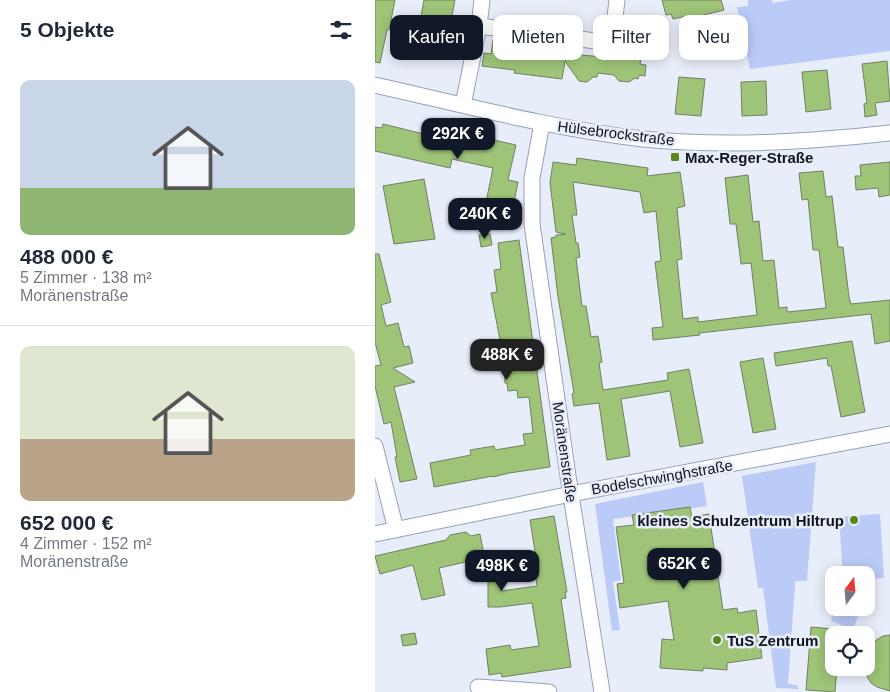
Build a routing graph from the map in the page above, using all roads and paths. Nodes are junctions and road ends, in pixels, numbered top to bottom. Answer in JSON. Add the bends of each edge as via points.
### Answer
{"nodes":[{"id":1,"x":483,"y":0,"type":"edge"},
{"id":2,"x":617,"y":0,"type":"edge"},
{"id":3,"x":481,"y":15,"type":"edge"},
{"id":4,"x":615,"y":15,"type":"edge"},
{"id":5,"x":483,"y":26,"type":"edge"},
{"id":6,"x":593,"y":40,"type":"edge"},
{"id":7,"x":472,"y":60,"type":"edge"},
{"id":8,"x":375,"y":85,"type":"edge"},
{"id":9,"x":463,"y":105,"type":"junction"},
{"id":10,"x":542,"y":123,"type":"junction"},
{"id":11,"x":890,"y":133,"type":"edge"},
{"id":12,"x":890,"y":434,"type":"edge"},
{"id":13,"x":375,"y":446,"type":"edge"},
{"id":14,"x":571,"y":494,"type":"junction"},
{"id":15,"x":396,"y":530,"type":"junction"},
{"id":16,"x":375,"y":534,"type":"edge"},
{"id":17,"x":479,"y":687,"type":"dead end"},
{"id":18,"x":549,"y":692,"type":"edge"},
{"id":19,"x":602,"y":692,"type":"edge"}],
"edges":[{"from":1,"to":3,"type":"street"},
{"from":2,"to":4,"type":"street"},
{"from":5,"to":6,"type":"street"},
{"from":7,"to":9,"type":"street"},
{"from":8,"to":9,"type":"street","name":"Hülsebrockstraße"},
{"from":9,"to":10,"type":"street","name":"Hülsebrockstraße"},
{"from":10,"to":11,"type":"street","name":"Hülsebrockstraße","via":[[643,138],[700,142],[804,141]]},
{"from":10,"to":14,"type":"street","name":"Moränenstraße","via":[[532,178],[532,224]]},
{"from":12,"to":14,"type":"street","name":"Bodelschwinghstraße"},
{"from":13,"to":15,"type":"street"},
{"from":14,"to":15,"type":"street","name":"Bodelschwinghstraße"},
{"from":14,"to":19,"type":"street","name":"Moränenstraße"},
{"from":15,"to":16,"type":"street","name":"Bodelschwinghstraße"},
{"from":17,"to":18,"type":"street"}]}
